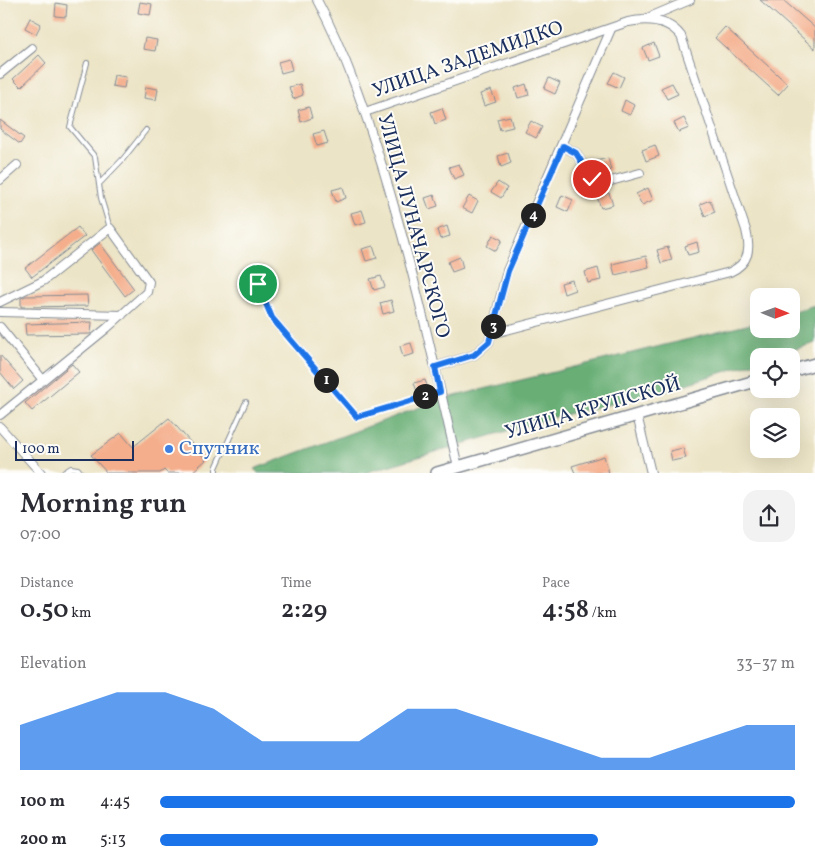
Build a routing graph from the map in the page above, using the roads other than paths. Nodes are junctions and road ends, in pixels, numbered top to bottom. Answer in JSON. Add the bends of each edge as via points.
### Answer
{"nodes":[{"id":1,"x":317,"y":0,"type":"edge"},
{"id":2,"x":690,"y":0,"type":"edge"},
{"id":3,"x":643,"y":19,"type":"junction"},
{"id":4,"x":611,"y":29,"type":"junction"},
{"id":5,"x":32,"y":48,"type":"dead end"},
{"id":6,"x":87,"y":63,"type":"dead end"},
{"id":7,"x":0,"y":74,"type":"edge"},
{"id":8,"x":365,"y":112,"type":"junction"},
{"id":9,"x":146,"y":130,"type":"dead end"},
{"id":10,"x":563,"y":146,"type":"junction"},
{"id":11,"x":17,"y":165,"type":"dead end"},
{"id":12,"x":640,"y":173,"type":"dead end"},
{"id":13,"x":0,"y":180,"type":"edge"},
{"id":14,"x":99,"y":184,"type":"junction"},
{"id":15,"x":110,"y":228,"type":"junction"},
{"id":16,"x":258,"y":284,"type":"dead end"},
{"id":17,"x":0,"y":302,"type":"edge"},
{"id":18,"x":0,"y":312,"type":"edge"},
{"id":19,"x":122,"y":314,"type":"junction"},
{"id":20,"x":0,"y":327,"type":"edge"},
{"id":21,"x":492,"y":334,"type":"junction"},
{"id":22,"x":815,"y":364,"type":"edge"},
{"id":23,"x":435,"y":367,"type":"junction"},
{"id":24,"x":800,"y":368,"type":"edge"},
{"id":25,"x":43,"y":380,"type":"junction"},
{"id":26,"x":750,"y":383,"type":"edge"},
{"id":27,"x":440,"y":392,"type":"junction"},
{"id":28,"x":246,"y":402,"type":"dead end"},
{"id":29,"x":0,"y":415,"type":"edge"},
{"id":30,"x":637,"y":415,"type":"junction"},
{"id":31,"x":0,"y":427,"type":"edge"},
{"id":32,"x":458,"y":467,"type":"junction"},
{"id":33,"x":41,"y":473,"type":"edge"},
{"id":34,"x":63,"y":473,"type":"edge"},
{"id":35,"x":81,"y":473,"type":"edge"},
{"id":36,"x":216,"y":473,"type":"edge"},
{"id":37,"x":437,"y":473,"type":"edge"},
{"id":38,"x":651,"y":473,"type":"edge"}],
"edges":[{"from":1,"to":8,"type":"street","name":"УЛИЦА ЛУНАЧАРСКОГО","via":[[337,38]]},
{"from":2,"to":3,"type":"street"},
{"from":3,"to":4,"type":"street","name":"УЛИЦА ЗАДЕМИДКО"},
{"from":3,"to":21,"type":"street","name":"УЛИЦА ЗАДЕМИДКО","via":[[667,24],[681,36],[743,221],[749,244],[746,261],[730,272]]},
{"from":4,"to":8,"type":"street","name":"УЛИЦА ЗАДЕМИДКО"},
{"from":4,"to":10,"type":"street"},
{"from":5,"to":7,"type":"street"},
{"from":6,"to":14,"type":"lane","via":[[70,127],[95,157]]},
{"from":8,"to":23,"type":"street","name":"УЛИЦА ЛУНАЧАРСКОГО","via":[[398,220]]},
{"from":9,"to":14,"type":"lane"},
{"from":10,"to":12,"type":"street","via":[[576,153],[592,179],[600,184]]},
{"from":10,"to":21,"type":"street","via":[[508,271]]},
{"from":11,"to":13,"type":"street"},
{"from":14,"to":15,"type":"lane"},
{"from":15,"to":17,"type":"street","via":[[43,281]]},
{"from":15,"to":19,"type":"street","via":[[149,282],[147,292]]},
{"from":16,"to":27,"type":"lane","via":[[272,318],[357,417]]},
{"from":18,"to":19,"type":"street"},
{"from":19,"to":25,"type":"street"},
{"from":20,"to":25,"type":"street"},
{"from":21,"to":23,"type":"street","via":[[489,342],[474,355]]},
{"from":22,"to":24,"type":"street"},
{"from":23,"to":27,"type":"street","name":"УЛИЦА ЛУНАЧАРСКОГО"},
{"from":25,"to":29,"type":"street"},
{"from":26,"to":30,"type":"street","name":"УЛИЦА КРУПСКОЙ"},
{"from":27,"to":32,"type":"street","name":"УЛИЦА ЛУНАЧАРСКОГО"},
{"from":28,"to":36,"type":"lane"},
{"from":30,"to":32,"type":"street","name":"УЛИЦА КРУПСКОЙ"},
{"from":30,"to":38,"type":"street"},
{"from":31,"to":33,"type":"street"},
{"from":32,"to":37,"type":"street","name":"УЛИЦА КРУПСКОЙ"},
{"from":34,"to":35,"type":"lane","via":[[71,468]]}]}
